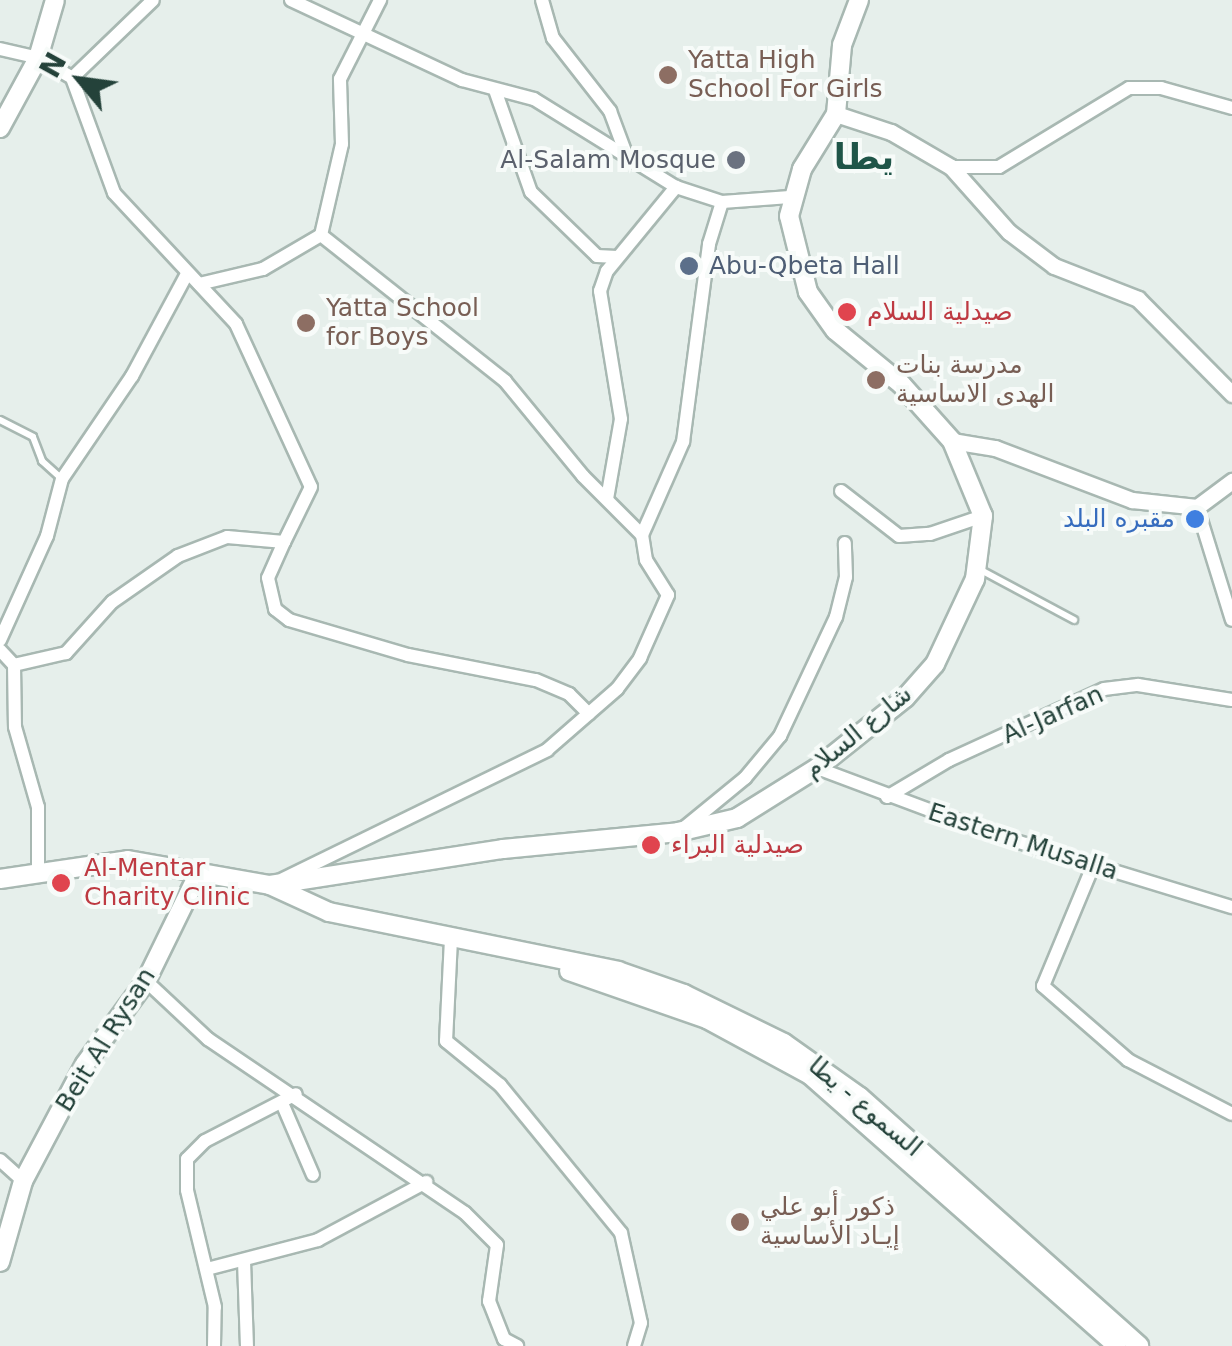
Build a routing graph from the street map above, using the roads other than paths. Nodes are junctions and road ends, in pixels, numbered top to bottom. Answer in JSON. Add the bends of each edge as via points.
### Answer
{"nodes":[{"id":1,"x":54,"y":0,"type":"edge"},
{"id":2,"x":153,"y":0,"type":"edge"},
{"id":3,"x":291,"y":0,"type":"edge"},
{"id":4,"x":380,"y":0,"type":"edge"},
{"id":5,"x":542,"y":0,"type":"edge"},
{"id":6,"x":859,"y":0,"type":"edge"},
{"id":7,"x":366,"y":33,"type":"junction"},
{"id":8,"x":0,"y":49,"type":"edge"},
{"id":9,"x":38,"y":58,"type":"junction"},
{"id":10,"x":72,"y":78,"type":"junction"},
{"id":11,"x":495,"y":90,"type":"junction"},
{"id":12,"x":1232,"y":108,"type":"edge"},
{"id":13,"x":836,"y":114,"type":"junction"},
{"id":14,"x":1,"y":124,"type":"edge"},
{"id":15,"x":626,"y":155,"type":"junction"},
{"id":16,"x":951,"y":168,"type":"junction"},
{"id":17,"x":676,"y":188,"type":"junction"},
{"id":18,"x":790,"y":197,"type":"junction"},
{"id":19,"x":722,"y":202,"type":"junction"},
{"id":20,"x":321,"y":235,"type":"junction"},
{"id":21,"x":618,"y":257,"type":"junction"},
{"id":22,"x":193,"y":279,"type":"junction"},
{"id":23,"x":1232,"y":394,"type":"edge"},
{"id":24,"x":0,"y":420,"type":"edge"},
{"id":25,"x":952,"y":441,"type":"junction"},
{"id":26,"x":62,"y":479,"type":"junction"},
{"id":27,"x":1232,"y":481,"type":"edge"},
{"id":28,"x":841,"y":491,"type":"dead end"},
{"id":29,"x":608,"y":499,"type":"junction"},
{"id":30,"x":1197,"y":506,"type":"junction"},
{"id":31,"x":983,"y":516,"type":"junction"},
{"id":32,"x":642,"y":535,"type":"junction"},
{"id":33,"x":284,"y":542,"type":"junction"},
{"id":34,"x":845,"y":543,"type":"dead end"},
{"id":35,"x":978,"y":568,"type":"junction"},
{"id":36,"x":1074,"y":620,"type":"dead end"},
{"id":37,"x":1232,"y":620,"type":"edge"},
{"id":38,"x":0,"y":640,"type":"edge"},
{"id":39,"x":0,"y":650,"type":"edge"},
{"id":40,"x":14,"y":665,"type":"junction"},
{"id":41,"x":1232,"y":700,"type":"edge"},
{"id":42,"x":588,"y":714,"type":"junction"},
{"id":43,"x":816,"y":768,"type":"junction"},
{"id":44,"x":887,"y":797,"type":"junction"},
{"id":45,"x":678,"y":832,"type":"junction"},
{"id":46,"x":1093,"y":866,"type":"junction"},
{"id":47,"x":38,"y":870,"type":"junction"},
{"id":48,"x":197,"y":877,"type":"junction"},
{"id":49,"x":0,"y":879,"type":"edge"},
{"id":50,"x":270,"y":885,"type":"junction"},
{"id":51,"x":1232,"y":907,"type":"edge"},
{"id":52,"x":452,"y":939,"type":"junction"},
{"id":53,"x":541,"y":959,"type":"junction"},
{"id":54,"x":146,"y":981,"type":"junction"},
{"id":55,"x":296,"y":1094,"type":"junction"},
{"id":56,"x":282,"y":1103,"type":"junction"},
{"id":57,"x":1232,"y":1114,"type":"edge"},
{"id":58,"x":0,"y":1160,"type":"edge"},
{"id":59,"x":312,"y":1175,"type":"dead end"},
{"id":60,"x":23,"y":1182,"type":"junction"},
{"id":61,"x":426,"y":1182,"type":"junction"},
{"id":62,"x":244,"y":1261,"type":"junction"},
{"id":63,"x":0,"y":1262,"type":"edge"},
{"id":64,"x":207,"y":1269,"type":"junction"},
{"id":65,"x":214,"y":1346,"type":"edge"},
{"id":66,"x":247,"y":1346,"type":"edge"},
{"id":67,"x":518,"y":1346,"type":"edge"},
{"id":68,"x":634,"y":1346,"type":"edge"},
{"id":69,"x":1117,"y":1346,"type":"edge"},
{"id":70,"x":1139,"y":1346,"type":"edge"}],
"edges":[{"from":1,"to":9,"type":"main road"},
{"from":2,"to":10,"type":"street"},
{"from":3,"to":7,"type":"street"},
{"from":4,"to":7,"type":"street"},
{"from":5,"to":15,"type":"street","via":[[553,38],[610,112]]},
{"from":6,"to":13,"type":"main road","via":[[842,45]]},
{"from":7,"to":11,"type":"street"},
{"from":7,"to":20,"type":"street","via":[[340,79],[342,144]]},
{"from":8,"to":9,"type":"street"},
{"from":9,"to":10,"type":"street"},
{"from":9,"to":14,"type":"main road"},
{"from":10,"to":22,"type":"street","via":[[114,193]]},
{"from":11,"to":15,"type":"street","via":[[534,99]]},
{"from":11,"to":21,"type":"street","via":[[532,192],[597,256]]},
{"from":12,"to":16,"type":"street","via":[[1161,88],[1129,88],[999,167]]},
{"from":13,"to":16,"type":"street","via":[[891,132]]},
{"from":13,"to":18,"type":"main road"},
{"from":15,"to":17,"type":"street"},
{"from":16,"to":23,"type":"street","via":[[1009,232],[1054,266],[1151,308]]},
{"from":17,"to":19,"type":"street"},
{"from":17,"to":21,"type":"street"},
{"from":18,"to":19,"type":"street"},
{"from":18,"to":25,"type":"main road","name":"شارع السلام","via":[[793,250],[808,292],[835,330],[901,384]]},
{"from":19,"to":32,"type":"street","via":[[709,244],[683,442]]},
{"from":20,"to":22,"type":"street","via":[[263,269]]},
{"from":20,"to":29,"type":"street","via":[[505,381]]},
{"from":21,"to":29,"type":"street","via":[[599,302],[621,419]]},
{"from":22,"to":26,"type":"street"},
{"from":22,"to":33,"type":"street","via":[[236,324],[310,487]]},
{"from":24,"to":26,"type":"lane","via":[[34,437],[42,460]]},
{"from":25,"to":30,"type":"street","via":[[995,448],[1132,500]]},
{"from":25,"to":31,"type":"main road","name":"شارع السلام"},
{"from":26,"to":38,"type":"street","via":[[47,536]]},
{"from":27,"to":30,"type":"street"},
{"from":28,"to":31,"type":"street","via":[[899,536],[930,534]]},
{"from":29,"to":32,"type":"street"},
{"from":30,"to":37,"type":"street"},
{"from":31,"to":35,"type":"main road","name":"شارع السلام"},
{"from":32,"to":42,"type":"street","via":[[666,605],[624,680]]},
{"from":33,"to":40,"type":"street","via":[[226,537],[178,556],[112,602],[66,653]]},
{"from":33,"to":42,"type":"street","via":[[270,563],[269,596],[289,620],[408,655],[536,680],[569,694]]},
{"from":34,"to":45,"type":"street","via":[[846,577],[836,617],[780,736],[746,778]]},
{"from":35,"to":36,"type":"lane"},
{"from":35,"to":43,"type":"main road","name":"شارع السلام","via":[[934,664],[906,698]]},
{"from":39,"to":40,"type":"street"},
{"from":40,"to":47,"type":"street","via":[[15,727],[38,807]]},
{"from":41,"to":44,"type":"street","name":"Al-Jarfan","via":[[1138,685],[1104,690],[949,760]]},
{"from":42,"to":50,"type":"street","via":[[547,750]]},
{"from":43,"to":44,"type":"street","name":"Eastern Musalla"},
{"from":43,"to":45,"type":"main road","name":"شارع السلام","via":[[737,818]]},
{"from":44,"to":46,"type":"street","name":"Eastern Musalla"},
{"from":45,"to":50,"type":"main road","name":"شارع السلام","via":[[504,849]]},
{"from":46,"to":51,"type":"street","name":"Eastern Musalla"},
{"from":46,"to":57,"type":"street","via":[[1043,986],[1128,1060]]},
{"from":47,"to":48,"type":"main road","name":"السموع - يطا","via":[[128,860]]},
{"from":47,"to":49,"type":"main road","name":"السموع - يطا"},
{"from":48,"to":50,"type":"main road","name":"السموع - يطا"},
{"from":48,"to":54,"type":"main road","name":"Beit Al Rysan"},
{"from":50,"to":52,"type":"main road","name":"السموع - يطا","via":[[329,912]]},
{"from":52,"to":53,"type":"main road","name":"السموع - يطا"},
{"from":52,"to":68,"type":"street","via":[[446,1040],[500,1085],[622,1233],[641,1323]]},
{"from":53,"to":69,"type":"main road","name":"السموع - يطا","via":[[707,1019],[810,1075]]},
{"from":53,"to":70,"type":"main road","name":"السموع - يطا","via":[[618,971],[684,994],[784,1043],[860,1096]]},
{"from":54,"to":55,"type":"street","via":[[208,1038]]},
{"from":54,"to":60,"type":"main road","name":"Beit Al Rysan","via":[[85,1064]]},
{"from":55,"to":56,"type":"street"},
{"from":55,"to":61,"type":"street"},
{"from":56,"to":59,"type":"street"},
{"from":56,"to":64,"type":"street","via":[[204,1142],[188,1159],[187,1190]]},
{"from":58,"to":60,"type":"street"},
{"from":60,"to":63,"type":"main road","name":"Beit Al Rysan"},
{"from":61,"to":62,"type":"street","via":[[318,1240]]},
{"from":61,"to":67,"type":"street","via":[[496,1244],[489,1301],[504,1339]]},
{"from":62,"to":64,"type":"street"},
{"from":62,"to":66,"type":"street"},
{"from":64,"to":65,"type":"street"}]}
